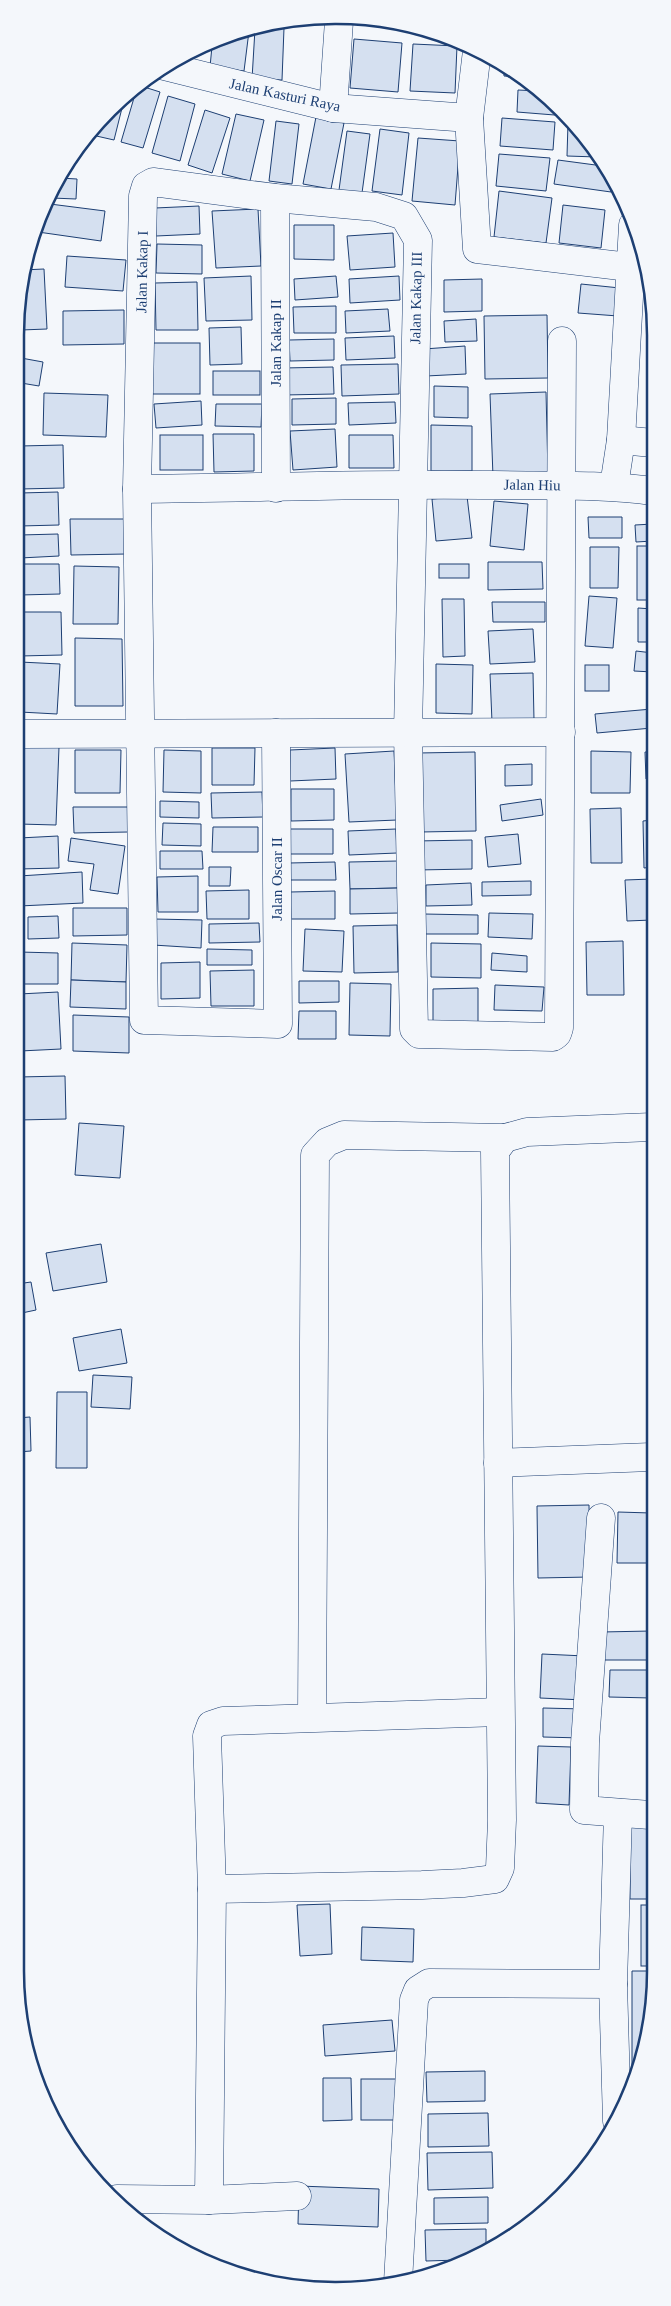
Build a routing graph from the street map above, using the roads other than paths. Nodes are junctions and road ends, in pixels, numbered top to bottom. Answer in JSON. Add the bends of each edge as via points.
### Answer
{"nodes":[{"id":1,"x":339,"y":24,"type":"edge"},
{"id":2,"x":476,"y":58,"type":"edge"},
{"id":3,"x":177,"y":67,"type":"edge"},
{"id":4,"x":333,"y":108,"type":"junction"},
{"id":5,"x":469,"y":118,"type":"junction"},
{"id":6,"x":275,"y":198,"type":"junction"},
{"id":7,"x":635,"y":250,"type":"edge"},
{"id":8,"x":638,"y":268,"type":"edge"},
{"id":9,"x":562,"y":340,"type":"dead end"},
{"id":10,"x":621,"y":440,"type":"junction"},
{"id":11,"x":647,"y":442,"type":"edge"},
{"id":12,"x":411,"y":484,"type":"junction"},
{"id":13,"x":561,"y":486,"type":"junction"},
{"id":14,"x":614,"y":486,"type":"junction"},
{"id":15,"x":276,"y":488,"type":"junction"},
{"id":16,"x":137,"y":489,"type":"junction"},
{"id":17,"x":647,"y":490,"type":"edge"},
{"id":18,"x":562,"y":732,"type":"junction"},
{"id":19,"x":142,"y":733,"type":"junction"},
{"id":20,"x":276,"y":733,"type":"junction"},
{"id":21,"x":408,"y":733,"type":"junction"},
{"id":22,"x":24,"y":734,"type":"edge"},
{"id":23,"x":647,"y":1127,"type":"edge"},
{"id":24,"x":506,"y":1138,"type":"junction"},
{"id":25,"x":647,"y":1457,"type":"edge"},
{"id":26,"x":498,"y":1463,"type":"junction"},
{"id":27,"x":602,"y":1518,"type":"dead end"},
{"id":28,"x":500,"y":1712,"type":"junction"},
{"id":29,"x":312,"y":1717,"type":"junction"},
{"id":30,"x":618,"y":1812,"type":"junction"},
{"id":31,"x":647,"y":1814,"type":"edge"},
{"id":32,"x":212,"y":1890,"type":"junction"},
{"id":33,"x":614,"y":1984,"type":"junction"},
{"id":34,"x":616,"y":2106,"type":"edge"},
{"id":35,"x":297,"y":2196,"type":"dead end"},
{"id":36,"x":124,"y":2199,"type":"edge"},
{"id":37,"x":208,"y":2200,"type":"junction"},
{"id":38,"x":398,"y":2276,"type":"edge"}],
"edges":[{"from":1,"to":4,"type":"street"},
{"from":2,"to":5,"type":"street"},
{"from":3,"to":4,"type":"street","name":"Jalan Kasturi Raya"},
{"from":4,"to":5,"type":"street","name":"Jalan Kasturi Raya"},
{"from":5,"to":8,"type":"street","via":[[477,249]]},
{"from":6,"to":12,"type":"street","name":"Jalan Kakap III","via":[[376,207],[404,216],[418,240]]},
{"from":6,"to":15,"type":"street","name":"Jalan Kakap II"},
{"from":6,"to":16,"type":"street","name":"Jalan Kakap I","via":[[153,182],[146,186],[143,196]]},
{"from":7,"to":8,"type":"street"},
{"from":8,"to":10,"type":"street"},
{"from":9,"to":13,"type":"street"},
{"from":10,"to":11,"type":"street"},
{"from":10,"to":14,"type":"street"},
{"from":12,"to":13,"type":"street","name":"Jalan Hiu"},
{"from":12,"to":15,"type":"street","name":"Jalan Hiu"},
{"from":12,"to":21,"type":"street","name":"Jalan Kakap III"},
{"from":13,"to":14,"type":"street","name":"Jalan Hiu"},
{"from":13,"to":18,"type":"street"},
{"from":14,"to":17,"type":"street","name":"Jalan Hiu"},
{"from":15,"to":16,"type":"street","name":"Jalan Hiu"},
{"from":16,"to":19,"type":"street"},
{"from":18,"to":21,"type":"street"},
{"from":18,"to":21,"type":"street","name":"Jalan Kakap III","via":[[559,1028],[553,1037],[419,1034],[414,1029]]},
{"from":19,"to":20,"type":"street"},
{"from":19,"to":20,"type":"street","name":"Jalan Oscar II","via":[[144,1020],[278,1024]]},
{"from":19,"to":22,"type":"street"},
{"from":20,"to":21,"type":"street"},
{"from":23,"to":24,"type":"street","via":[[527,1132]]},
{"from":24,"to":26,"type":"street","via":[[495,1151]]},
{"from":24,"to":29,"type":"street","via":[[344,1135],[327,1142],[315,1155]]},
{"from":25,"to":26,"type":"street"},
{"from":26,"to":28,"type":"street"},
{"from":27,"to":30,"type":"street","via":[[585,1743],[584,1810]]},
{"from":28,"to":29,"type":"street"},
{"from":28,"to":32,"type":"street","via":[[502,1820],[500,1868],[495,1879],[422,1885]]},
{"from":29,"to":32,"type":"street","via":[[222,1721],[211,1725],[207,1736]]},
{"from":30,"to":31,"type":"street"},
{"from":30,"to":33,"type":"street"},
{"from":32,"to":37,"type":"street"},
{"from":33,"to":34,"type":"street"},
{"from":33,"to":38,"type":"street","via":[[429,1983],[418,1990],[414,2000]]},
{"from":35,"to":37,"type":"street"},
{"from":36,"to":37,"type":"street"}]}
